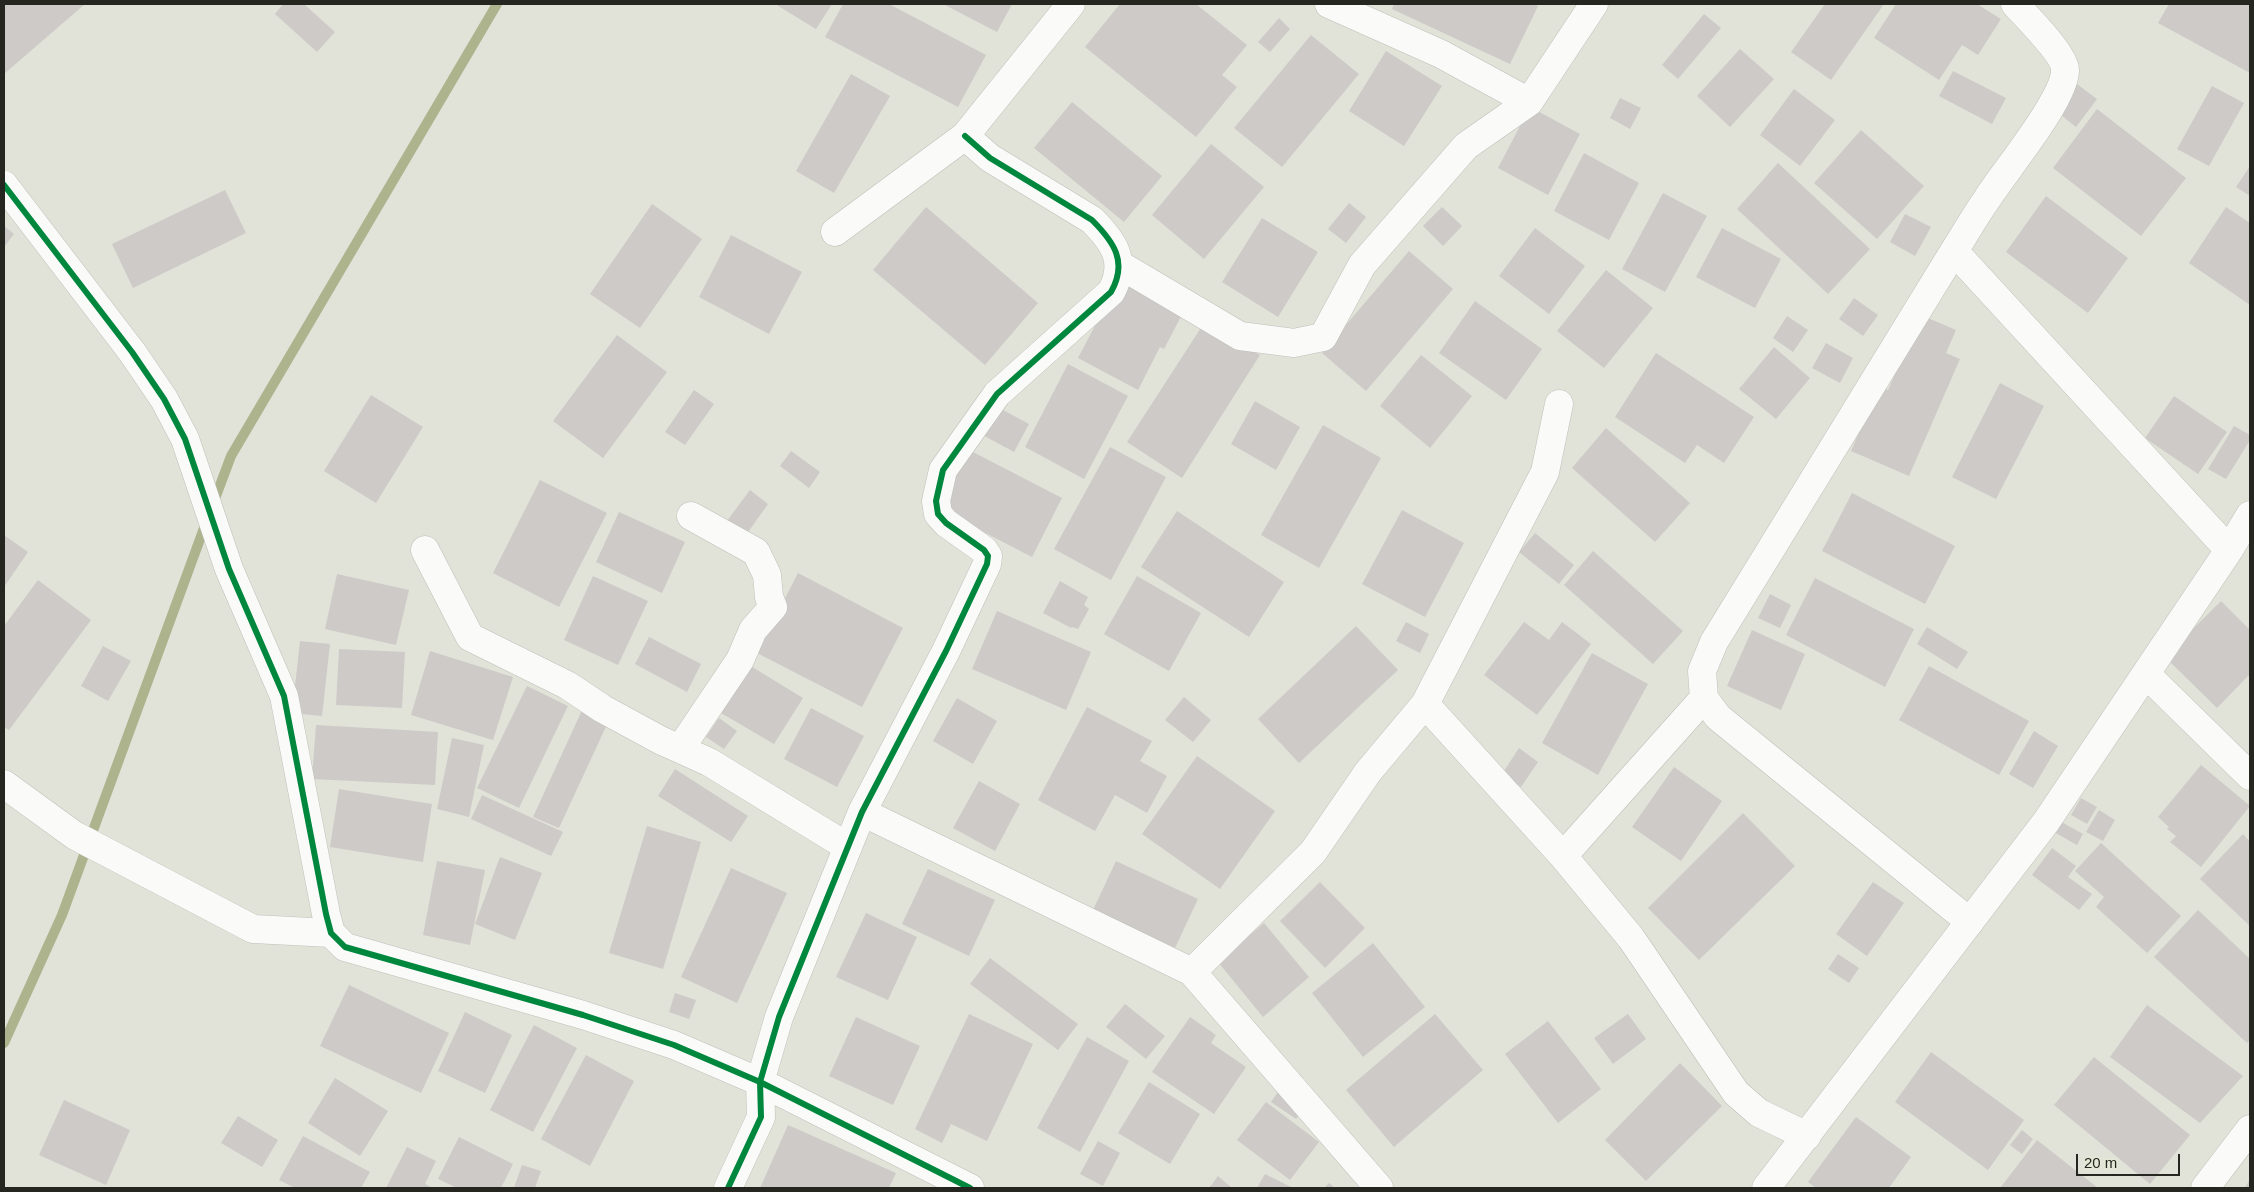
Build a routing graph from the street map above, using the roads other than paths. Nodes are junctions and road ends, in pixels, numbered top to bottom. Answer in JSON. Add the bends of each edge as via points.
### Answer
{"nodes":[{"id":1,"x":1071,"y":4,"type":"edge"},
{"id":2,"x":1329,"y":4,"type":"edge"},
{"id":3,"x":1594,"y":4,"type":"edge"},
{"id":4,"x":2015,"y":4,"type":"edge"},
{"id":5,"x":1529,"y":102,"type":"junction"},
{"id":6,"x":965,"y":136,"type":"junction"},
{"id":7,"x":4,"y":185,"type":"edge"},
{"id":8,"x":835,"y":232,"type":"dead end"},
{"id":9,"x":1954,"y":251,"type":"junction"},
{"id":10,"x":1120,"y":265,"type":"junction"},
{"id":11,"x":1559,"y":404,"type":"dead end"},
{"id":12,"x":2250,"y":515,"type":"edge"},
{"id":13,"x":691,"y":516,"type":"dead end"},
{"id":14,"x":424,"y":550,"type":"dead end"},
{"id":15,"x":2229,"y":550,"type":"junction"},
{"id":16,"x":2146,"y":674,"type":"junction"},
{"id":17,"x":1704,"y":698,"type":"junction"},
{"id":18,"x":1425,"y":704,"type":"junction"},
{"id":19,"x":680,"y":749,"type":"junction"},
{"id":20,"x":2250,"y":776,"type":"edge"},
{"id":21,"x":4,"y":784,"type":"edge"},
{"id":22,"x":862,"y":812,"type":"junction"},
{"id":23,"x":848,"y":847,"type":"junction"},
{"id":24,"x":1563,"y":856,"type":"junction"},
{"id":25,"x":1970,"y":922,"type":"junction"},
{"id":26,"x":331,"y":933,"type":"junction"},
{"id":27,"x":1192,"y":972,"type":"junction"},
{"id":28,"x":760,"y":1082,"type":"junction"},
{"id":29,"x":2250,"y":1129,"type":"edge"},
{"id":30,"x":1807,"y":1136,"type":"junction"},
{"id":31,"x":728,"y":1188,"type":"edge"},
{"id":32,"x":970,"y":1188,"type":"edge"},
{"id":33,"x":1379,"y":1188,"type":"edge"},
{"id":34,"x":1766,"y":1188,"type":"edge"},
{"id":35,"x":2205,"y":1188,"type":"edge"}],
"edges":[{"from":1,"to":6,"type":"street"},
{"from":2,"to":5,"type":"street","via":[[1441,54]]},
{"from":3,"to":5,"type":"street"},
{"from":4,"to":9,"type":"street","via":[[2057,51],[2066,68],[2063,84]]},
{"from":5,"to":10,"type":"street","via":[[1466,146],[1401,220],[1362,265],[1323,337],[1288,343],[1240,336]]},
{"from":6,"to":8,"type":"street"},
{"from":6,"to":10,"type":"street","via":[[990,158],[1092,220],[1106,234]]},
{"from":7,"to":26,"type":"street","via":[[132,352],[164,399],[185,439],[229,569],[284,696]]},
{"from":9,"to":15,"type":"street"},
{"from":9,"to":17,"type":"street","via":[[1714,642],[1702,671]]},
{"from":10,"to":22,"type":"street","via":[[1118,279],[1111,292],[997,394],[943,470],[936,501],[938,514],[984,550],[988,556],[987,564],[946,651]]},
{"from":11,"to":18,"type":"street","via":[[1545,472]]},
{"from":12,"to":15,"type":"street"},
{"from":13,"to":19,"type":"street","via":[[756,552],[767,575],[773,607],[753,630],[740,660]]},
{"from":14,"to":19,"type":"street","via":[[470,637],[567,685],[603,710]]},
{"from":15,"to":16,"type":"street"},
{"from":16,"to":20,"type":"street"},
{"from":16,"to":25,"type":"street","via":[[2046,822]]},
{"from":17,"to":24,"type":"street"},
{"from":17,"to":25,"type":"street","via":[[1718,717]]},
{"from":18,"to":24,"type":"street"},
{"from":18,"to":27,"type":"street","via":[[1368,772],[1313,852]]},
{"from":19,"to":23,"type":"street","via":[[709,762]]},
{"from":21,"to":26,"type":"street","via":[[74,835],[253,929]]},
{"from":22,"to":23,"type":"street"},
{"from":22,"to":27,"type":"street"},
{"from":23,"to":28,"type":"street","via":[[779,1017]]},
{"from":24,"to":30,"type":"street","via":[[1631,938],[1736,1093],[1759,1113]]},
{"from":25,"to":30,"type":"street"},
{"from":26,"to":28,"type":"street","via":[[345,947],[665,1042]]},
{"from":27,"to":33,"type":"street"},
{"from":28,"to":31,"type":"street","via":[[761,1117]]},
{"from":28,"to":32,"type":"street"},
{"from":29,"to":35,"type":"street"},
{"from":30,"to":34,"type":"street"}]}
